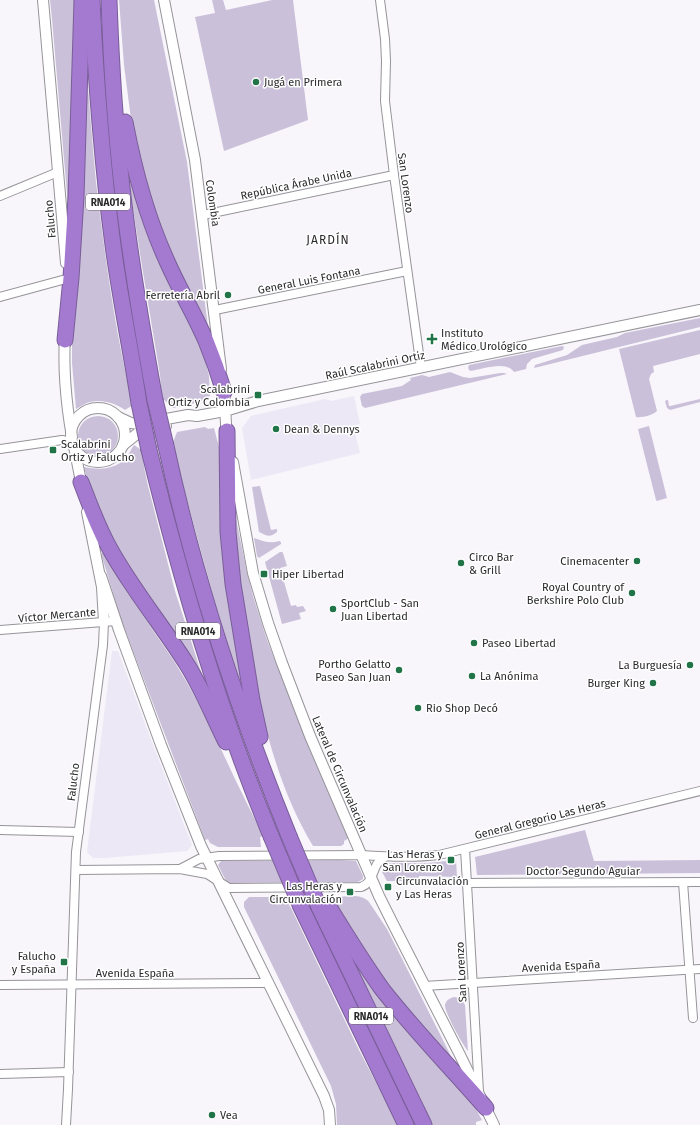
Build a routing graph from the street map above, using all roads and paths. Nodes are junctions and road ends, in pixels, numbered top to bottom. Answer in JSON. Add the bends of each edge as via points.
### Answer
{"nodes":[{"id":1,"x":43,"y":0,"type":"edge"},
{"id":2,"x":82,"y":0,"type":"edge"},
{"id":3,"x":92,"y":0,"type":"edge"},
{"id":4,"x":109,"y":0,"type":"edge"},
{"id":5,"x":164,"y":0,"type":"edge"},
{"id":6,"x":380,"y":0,"type":"edge"},
{"id":7,"x":111,"y":45,"type":"junction"},
{"id":8,"x":58,"y":172,"type":"junction"},
{"id":9,"x":394,"y":175,"type":"junction"},
{"id":10,"x":0,"y":196,"type":"edge"},
{"id":11,"x":202,"y":215,"type":"junction"},
{"id":12,"x":407,"y":271,"type":"junction"},
{"id":13,"x":66,"y":279,"type":"junction"},
{"id":14,"x":0,"y":297,"type":"edge"},
{"id":15,"x":215,"y":310,"type":"junction"},
{"id":16,"x":700,"y":310,"type":"edge"},
{"id":17,"x":65,"y":340,"type":"junction"},
{"id":18,"x":421,"y":368,"type":"junction"},
{"id":19,"x":224,"y":392,"type":"junction"},
{"id":20,"x":225,"y":411,"type":"junction"},
{"id":21,"x":196,"y":416,"type":"junction"},
{"id":22,"x":118,"y":417,"type":"junction"},
{"id":23,"x":227,"y":431,"type":"junction"},
{"id":24,"x":73,"y":441,"type":"junction"},
{"id":25,"x":123,"y":445,"type":"junction"},
{"id":26,"x":0,"y":449,"type":"edge"},
{"id":27,"x":81,"y":482,"type":"junction"},
{"id":28,"x":101,"y":576,"type":"junction"},
{"id":29,"x":116,"y":621,"type":"junction"},
{"id":30,"x":104,"y":622,"type":"junction"},
{"id":31,"x":0,"y":630,"type":"edge"},
{"id":32,"x":700,"y":791,"type":"edge"},
{"id":33,"x":273,"y":795,"type":"junction"},
{"id":34,"x":260,"y":809,"type":"junction"},
{"id":35,"x":0,"y":830,"type":"edge"},
{"id":36,"x":79,"y":832,"type":"junction"},
{"id":37,"x":465,"y":849,"type":"junction"},
{"id":38,"x":362,"y":855,"type":"junction"},
{"id":39,"x":206,"y":857,"type":"junction"},
{"id":40,"x":385,"y":857,"type":"junction"},
{"id":41,"x":180,"y":869,"type":"junction"},
{"id":42,"x":76,"y":870,"type":"junction"},
{"id":43,"x":371,"y":878,"type":"junction"},
{"id":44,"x":218,"y":882,"type":"junction"},
{"id":45,"x":683,"y":882,"type":"junction"},
{"id":46,"x":700,"y":882,"type":"edge"},
{"id":47,"x":466,"y":883,"type":"junction"},
{"id":48,"x":324,"y":907,"type":"junction"},
{"id":49,"x":700,"y":969,"type":"edge"},
{"id":50,"x":690,"y":970,"type":"junction"},
{"id":51,"x":269,"y":983,"type":"junction"},
{"id":52,"x":473,"y":983,"type":"junction"},
{"id":53,"x":72,"y":984,"type":"junction"},
{"id":54,"x":0,"y":985,"type":"edge"},
{"id":55,"x":424,"y":986,"type":"junction"},
{"id":56,"x":693,"y":1018,"type":"dead end"},
{"id":57,"x":69,"y":1072,"type":"junction"},
{"id":58,"x":0,"y":1074,"type":"edge"},
{"id":59,"x":479,"y":1093,"type":"junction"},
{"id":60,"x":486,"y":1108,"type":"junction"},
{"id":61,"x":66,"y":1125,"type":"edge"},
{"id":62,"x":330,"y":1125,"type":"edge"},
{"id":63,"x":406,"y":1125,"type":"edge"},
{"id":64,"x":424,"y":1125,"type":"edge"},
{"id":65,"x":494,"y":1125,"type":"edge"}],
"edges":[{"from":1,"to":8,"type":"street","name":"Falucho"},
{"from":2,"to":17,"type":"highway","via":[[78,160]]},
{"from":3,"to":34,"type":"highway","number":"RNA014","bridge":true,"via":[[98,106],[108,199],[139,403],[174,548],[205,654]]},
{"from":4,"to":7,"type":"highway","number":"RNA014"},
{"from":5,"to":11,"type":"street","name":"Colombia","via":[[195,160]]},
{"from":6,"to":9,"type":"street","name":"San Lorenzo","via":[[385,39],[385,101]]},
{"from":7,"to":19,"type":"highway","via":[[129,147],[144,202],[166,260],[206,341]]},
{"from":7,"to":33,"type":"highway","number":"RNA014","bridge":true,"via":[[125,210],[155,400],[188,536],[218,640]]},
{"from":8,"to":10,"type":"street"},
{"from":8,"to":13,"type":"street","name":"Falucho"},
{"from":9,"to":11,"type":"street","name":"República Árabe Unida"},
{"from":9,"to":12,"type":"street","name":"San Lorenzo"},
{"from":11,"to":15,"type":"street","name":"Colombia"},
{"from":12,"to":15,"type":"street","name":"General Luis Fontana"},
{"from":12,"to":18,"type":"street","name":"San Lorenzo"},
{"from":13,"to":14,"type":"street"},
{"from":13,"to":17,"type":"street","name":"Falucho"},
{"from":15,"to":19,"type":"street","name":"Colombia"},
{"from":16,"to":18,"type":"street","name":"Raúl Scalabrini Ortiz"},
{"from":17,"to":24,"type":"street","name":"Falucho","via":[[65,381]]},
{"from":18,"to":20,"type":"street","name":"Raúl Scalabrini Ortiz","via":[[258,401]]},
{"from":19,"to":20,"type":"street","name":"Colombia"},
{"from":20,"to":21,"type":"street","name":"Raúl Scalabrini Ortiz"},
{"from":20,"to":23,"type":"street","name":"Lateral de Circunvalación"},
{"from":21,"to":22,"type":"street","name":"Raúl Scalabrini Ortiz","via":[[188,415],[139,424]]},
{"from":21,"to":25,"type":"street","name":"Raúl Scalabrini Ortiz","via":[[189,421],[138,432]]},
{"from":22,"to":24,"type":"street","via":[[100,408],[87,411],[73,425]]},
{"from":22,"to":25,"type":"street","via":[[124,430]]},
{"from":23,"to":33,"type":"highway","via":[[228,532],[233,584],[252,700]]},
{"from":23,"to":38,"type":"street","name":"Lateral de Circunvalación","via":[[250,557],[268,623],[302,715]]},
{"from":24,"to":25,"type":"street","via":[[84,458],[99,462],[114,457]]},
{"from":24,"to":26,"type":"street","via":[[62,440]]},
{"from":24,"to":27,"type":"street","name":"Falucho"},
{"from":27,"to":28,"type":"street","name":"Falucho"},
{"from":27,"to":34,"type":"highway","via":[[95,520],[110,549],[190,670]]},
{"from":28,"to":29,"type":"street"},
{"from":28,"to":30,"type":"street","name":"Falucho"},
{"from":29,"to":30,"type":"street","name":"Víctor Mercante"},
{"from":29,"to":39,"type":"street","via":[[161,745]]},
{"from":30,"to":31,"type":"street","name":"Víctor Mercante"},
{"from":30,"to":36,"type":"street","name":"Falucho"},
{"from":32,"to":37,"type":"street","name":"General Gregorio Las Heras"},
{"from":33,"to":48,"type":"highway","number":"RNA014","bridge":true,"via":[[298,856]]},
{"from":34,"to":63,"type":"highway","number":"RNA014","bridge":true,"via":[[302,907]]},
{"from":35,"to":36,"type":"street"},
{"from":36,"to":42,"type":"street","name":"Falucho"},
{"from":37,"to":40,"type":"street","name":"General Gregorio Las Heras","via":[[428,857]]},
{"from":37,"to":47,"type":"street","name":"San Lorenzo"},
{"from":38,"to":39,"type":"street","name":"General Gregorio Las Heras"},
{"from":38,"to":40,"type":"street","name":"General Gregorio Las Heras"},
{"from":38,"to":43,"type":"street","name":"Lateral de Circunvalación"},
{"from":39,"to":41,"type":"street","name":"General Gregorio Las Heras"},
{"from":39,"to":44,"type":"street"},
{"from":40,"to":43,"type":"street","via":[[376,865]]},
{"from":41,"to":42,"type":"street","name":"General Gregorio Las Heras"},
{"from":41,"to":44,"type":"street","name":"General Gregorio Las Heras","via":[[207,874]]},
{"from":42,"to":53,"type":"street","name":"Falucho"},
{"from":43,"to":44,"type":"street","name":"General Gregorio Las Heras","via":[[361,887],[229,888]]},
{"from":43,"to":55,"type":"street","name":"Lateral de Circunvalación"},
{"from":44,"to":51,"type":"street"},
{"from":45,"to":46,"type":"street","name":"Doctor Segundo Aguiar"},
{"from":45,"to":47,"type":"street","name":"Doctor Segundo Aguiar"},
{"from":45,"to":50,"type":"street"},
{"from":47,"to":52,"type":"street","name":"San Lorenzo"},
{"from":48,"to":60,"type":"highway","via":[[383,989]]},
{"from":48,"to":64,"type":"highway","number":"RNA014"},
{"from":49,"to":50,"type":"street","name":"Avenida España"},
{"from":50,"to":52,"type":"street","name":"Avenida España"},
{"from":50,"to":56,"type":"street"},
{"from":51,"to":53,"type":"street","name":"Avenida España"},
{"from":51,"to":62,"type":"street","via":[[324,1096],[329,1110]]},
{"from":52,"to":55,"type":"street","name":"Avenida España"},
{"from":52,"to":59,"type":"street","name":"San Lorenzo"},
{"from":53,"to":54,"type":"street","name":"Avenida España"},
{"from":53,"to":57,"type":"street","name":"Falucho"},
{"from":55,"to":59,"type":"street","name":"Lateral de Circunvalación"},
{"from":57,"to":58,"type":"street"},
{"from":57,"to":61,"type":"street","name":"Falucho"},
{"from":59,"to":60,"type":"street","name":"Lateral de Circunvalación"},
{"from":60,"to":65,"type":"street","name":"Lateral de Circunvalación"}]}
